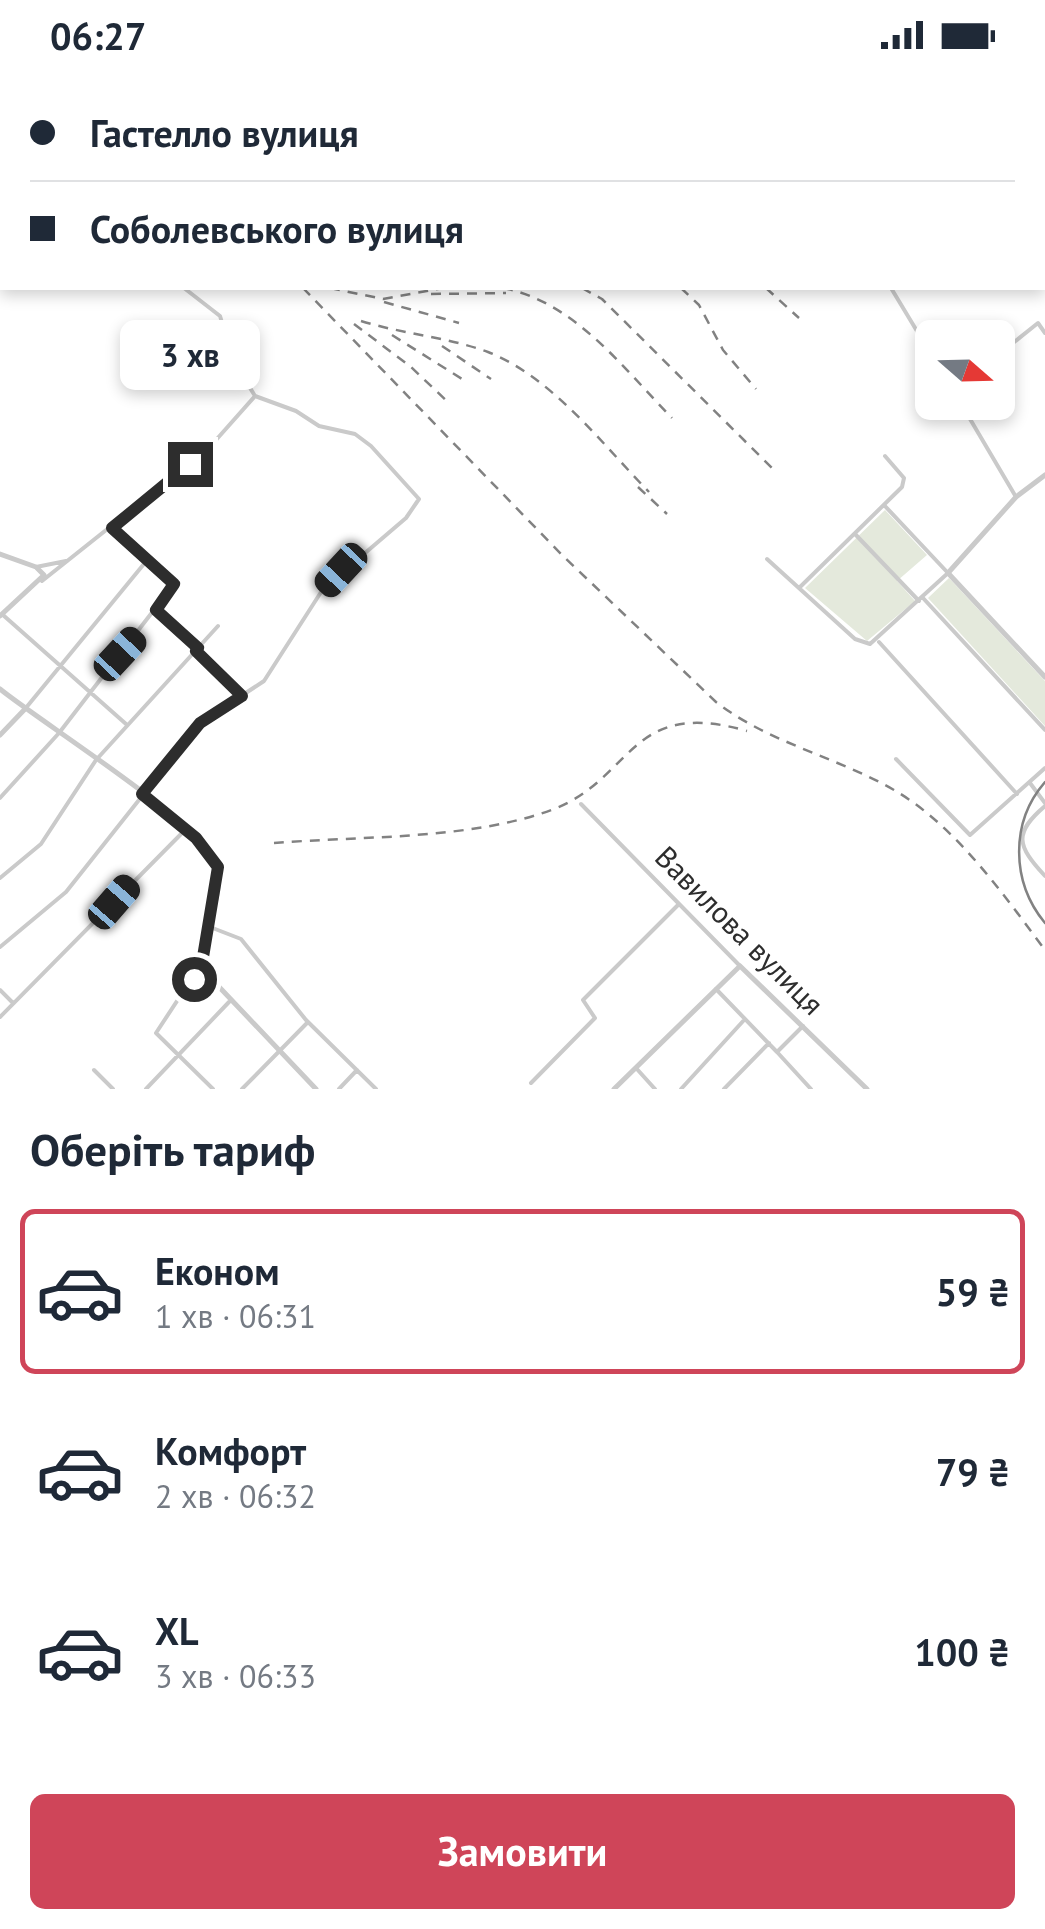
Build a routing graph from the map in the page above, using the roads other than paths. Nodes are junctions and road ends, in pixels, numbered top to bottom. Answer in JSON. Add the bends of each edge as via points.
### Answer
{"nodes":[{"id":1,"x":187,"y":290,"type":"edge"},
{"id":2,"x":892,"y":290,"type":"edge"},
{"id":3,"x":915,"y":328,"type":"edge"},
{"id":4,"x":1045,"y":333,"type":"edge"},
{"id":5,"x":1015,"y":341,"type":"edge"},
{"id":6,"x":254,"y":396,"type":"junction"},
{"id":7,"x":971,"y":420,"type":"edge"},
{"id":8,"x":885,"y":456,"type":"dead end"},
{"id":9,"x":1045,"y":475,"type":"edge"},
{"id":10,"x":1016,"y":496,"type":"junction"},
{"id":11,"x":884,"y":505,"type":"junction"},
{"id":12,"x":112,"y":528,"type":"junction"},
{"id":13,"x":855,"y":534,"type":"junction"},
{"id":14,"x":0,"y":554,"type":"edge"},
{"id":15,"x":148,"y":559,"type":"junction"},
{"id":16,"x":768,"y":559,"type":"dead end"},
{"id":17,"x":67,"y":561,"type":"junction"},
{"id":18,"x":36,"y":567,"type":"junction"},
{"id":19,"x":948,"y":573,"type":"junction"},
{"id":20,"x":42,"y":581,"type":"junction"},
{"id":21,"x":798,"y":588,"type":"junction"},
{"id":22,"x":920,"y":599,"type":"junction"},
{"id":23,"x":156,"y":610,"type":"junction"},
{"id":24,"x":1,"y":614,"type":"edge"},
{"id":25,"x":218,"y":626,"type":"dead end"},
{"id":26,"x":878,"y":640,"type":"junction"},
{"id":27,"x":197,"y":649,"type":"junction"},
{"id":28,"x":59,"y":666,"type":"junction"},
{"id":29,"x":1045,"y":676,"type":"edge"},
{"id":30,"x":0,"y":689,"type":"edge"},
{"id":31,"x":89,"y":695,"type":"junction"},
{"id":32,"x":242,"y":696,"type":"junction"},
{"id":33,"x":25,"y":709,"type":"junction"},
{"id":34,"x":126,"y":724,"type":"junction"},
{"id":35,"x":1045,"y":730,"type":"edge"},
{"id":36,"x":59,"y":733,"type":"junction"},
{"id":37,"x":0,"y":735,"type":"edge"},
{"id":38,"x":896,"y":758,"type":"dead end"},
{"id":39,"x":96,"y":760,"type":"junction"},
{"id":40,"x":1045,"y":768,"type":"edge"},
{"id":41,"x":1030,"y":782,"type":"junction"},
{"id":42,"x":142,"y":794,"type":"junction"},
{"id":43,"x":1017,"y":794,"type":"junction"},
{"id":44,"x":0,"y":798,"type":"edge"},
{"id":45,"x":581,"y":804,"type":"dead end"},
{"id":46,"x":1045,"y":804,"type":"edge"},
{"id":47,"x":1038,"y":811,"type":"junction"},
{"id":48,"x":1045,"y":819,"type":"edge"},
{"id":49,"x":186,"y":830,"type":"junction"},
{"id":50,"x":1045,"y":876,"type":"edge"},
{"id":51,"x":0,"y":878,"type":"edge"},
{"id":52,"x":679,"y":904,"type":"junction"},
{"id":53,"x":206,"y":926,"type":"junction"},
{"id":54,"x":0,"y":947,"type":"edge"},
{"id":55,"x":202,"y":963,"type":"junction"},
{"id":56,"x":740,"y":966,"type":"junction"},
{"id":57,"x":716,"y":989,"type":"junction"},
{"id":58,"x":0,"y":990,"type":"edge"},
{"id":59,"x":13,"y":1002,"type":"junction"},
{"id":60,"x":229,"y":1002,"type":"junction"},
{"id":61,"x":0,"y":1018,"type":"edge"},
{"id":62,"x":745,"y":1019,"type":"junction"},
{"id":63,"x":308,"y":1022,"type":"junction"},
{"id":64,"x":803,"y":1026,"type":"junction"},
{"id":65,"x":768,"y":1043,"type":"junction"},
{"id":66,"x":279,"y":1052,"type":"junction"},
{"id":67,"x":777,"y":1052,"type":"junction"},
{"id":68,"x":179,"y":1055,"type":"junction"},
{"id":69,"x":636,"y":1068,"type":"junction"},
{"id":70,"x":94,"y":1070,"type":"dead end"},
{"id":71,"x":357,"y":1070,"type":"junction"},
{"id":72,"x":531,"y":1083,"type":"dead end"},
{"id":73,"x":112,"y":1089,"type":"edge"},
{"id":74,"x":146,"y":1089,"type":"edge"},
{"id":75,"x":213,"y":1089,"type":"edge"},
{"id":76,"x":242,"y":1089,"type":"edge"},
{"id":77,"x":316,"y":1089,"type":"edge"},
{"id":78,"x":339,"y":1089,"type":"edge"},
{"id":79,"x":376,"y":1089,"type":"edge"},
{"id":80,"x":614,"y":1089,"type":"edge"},
{"id":81,"x":655,"y":1089,"type":"edge"},
{"id":82,"x":681,"y":1089,"type":"edge"},
{"id":83,"x":724,"y":1089,"type":"edge"},
{"id":84,"x":811,"y":1089,"type":"edge"},
{"id":85,"x":868,"y":1089,"type":"edge"}],
"edges":[{"from":1,"to":6,"type":"street","via":[[220,316],[223,337]]},
{"from":2,"to":3,"type":"street"},
{"from":4,"to":5,"type":"street","via":[[1038,322]]},
{"from":6,"to":12,"type":"street","via":[[208,448]]},
{"from":6,"to":32,"type":"street","via":[[318,426],[355,434],[419,499],[406,518],[323,588],[264,680]]},
{"from":7,"to":10,"type":"street"},
{"from":8,"to":11,"type":"street","via":[[904,481]]},
{"from":9,"to":10,"type":"street"},
{"from":10,"to":19,"type":"street"},
{"from":11,"to":13,"type":"street"},
{"from":11,"to":19,"type":"street"},
{"from":12,"to":15,"type":"street"},
{"from":12,"to":17,"type":"street"},
{"from":13,"to":21,"type":"street"},
{"from":13,"to":22,"type":"street"},
{"from":14,"to":18,"type":"street"},
{"from":15,"to":23,"type":"street","via":[[174,584]]},
{"from":15,"to":28,"type":"street"},
{"from":16,"to":21,"type":"street"},
{"from":17,"to":18,"type":"street"},
{"from":17,"to":20,"type":"street"},
{"from":18,"to":20,"type":"street"},
{"from":19,"to":22,"type":"street"},
{"from":19,"to":29,"type":"street"},
{"from":20,"to":24,"type":"street"},
{"from":21,"to":26,"type":"street","via":[[862,644]]},
{"from":22,"to":26,"type":"street"},
{"from":22,"to":35,"type":"street"},
{"from":23,"to":27,"type":"street"},
{"from":23,"to":31,"type":"street"},
{"from":24,"to":28,"type":"street"},
{"from":25,"to":27,"type":"street"},
{"from":26,"to":43,"type":"street"},
{"from":27,"to":32,"type":"street"},
{"from":27,"to":34,"type":"street"},
{"from":28,"to":31,"type":"street"},
{"from":28,"to":33,"type":"street"},
{"from":30,"to":33,"type":"street"},
{"from":31,"to":34,"type":"street"},
{"from":31,"to":36,"type":"street"},
{"from":32,"to":42,"type":"street","via":[[200,723]]},
{"from":33,"to":36,"type":"street"},
{"from":33,"to":37,"type":"street"},
{"from":34,"to":39,"type":"street"},
{"from":36,"to":39,"type":"street"},
{"from":36,"to":44,"type":"street"},
{"from":38,"to":43,"type":"street","via":[[970,835]]},
{"from":39,"to":42,"type":"street"},
{"from":39,"to":51,"type":"street","via":[[41,844]]},
{"from":40,"to":41,"type":"street"},
{"from":41,"to":43,"type":"street"},
{"from":41,"to":46,"type":"street"},
{"from":42,"to":49,"type":"street"},
{"from":42,"to":54,"type":"street","via":[[66,892]]},
{"from":45,"to":52,"type":"street","name":"Вавилова вулиця"},
{"from":46,"to":47,"type":"street"},
{"from":47,"to":48,"type":"street"},
{"from":47,"to":50,"type":"street","via":[[1024,826],[1022,846]]},
{"from":49,"to":53,"type":"street","via":[[218,867]]},
{"from":49,"to":59,"type":"street"},
{"from":52,"to":56,"type":"street","name":"Вавилова вулиця"},
{"from":52,"to":72,"type":"street","via":[[583,1000],[595,1018]]},
{"from":53,"to":55,"type":"street"},
{"from":53,"to":63,"type":"street","via":[[241,939]]},
{"from":55,"to":60,"type":"street"},
{"from":55,"to":68,"type":"street","via":[[156,1033]]},
{"from":56,"to":57,"type":"street"},
{"from":56,"to":64,"type":"street","name":"Вавилова вулиця"},
{"from":57,"to":62,"type":"street"},
{"from":57,"to":69,"type":"street"},
{"from":58,"to":59,"type":"street"},
{"from":59,"to":61,"type":"street"},
{"from":60,"to":66,"type":"street"},
{"from":60,"to":68,"type":"street"},
{"from":62,"to":65,"type":"street"},
{"from":62,"to":82,"type":"street"},
{"from":63,"to":66,"type":"street"},
{"from":63,"to":71,"type":"street"},
{"from":64,"to":67,"type":"street"},
{"from":64,"to":85,"type":"street","name":"Вавилова вулиця"},
{"from":65,"to":67,"type":"street"},
{"from":65,"to":83,"type":"street"},
{"from":66,"to":76,"type":"street"},
{"from":66,"to":77,"type":"street"},
{"from":67,"to":84,"type":"street"},
{"from":68,"to":74,"type":"street"},
{"from":68,"to":75,"type":"street"},
{"from":69,"to":80,"type":"street"},
{"from":69,"to":81,"type":"street"},
{"from":70,"to":73,"type":"street"},
{"from":71,"to":78,"type":"street"},
{"from":71,"to":79,"type":"street"}]}
